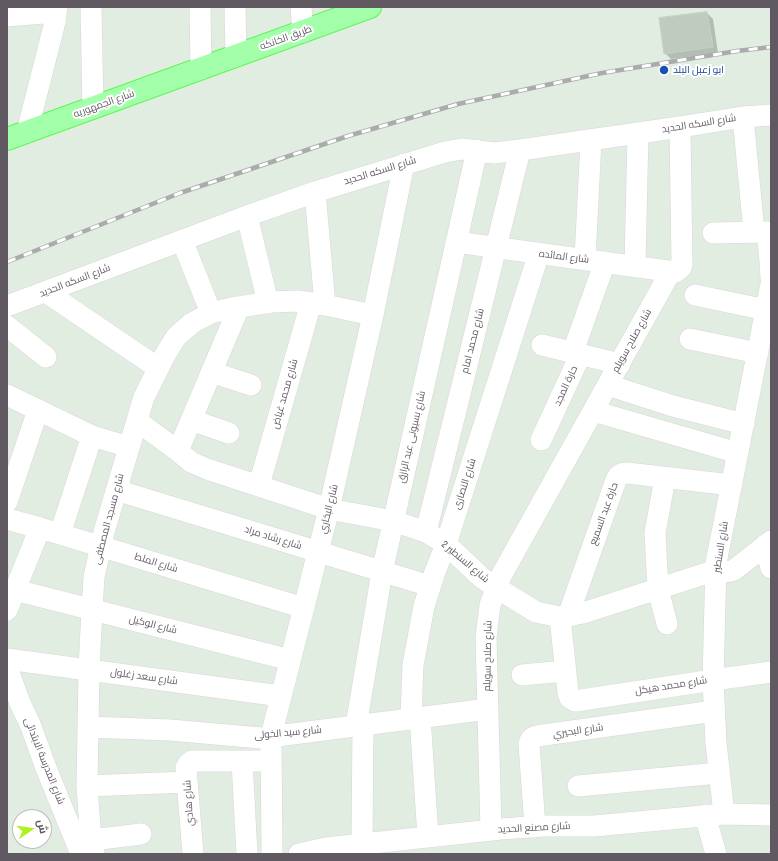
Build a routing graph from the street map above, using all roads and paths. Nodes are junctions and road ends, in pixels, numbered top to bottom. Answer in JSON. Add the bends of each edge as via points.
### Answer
{"nodes":[{"id":1,"x":91,"y":7,"type":"edge"},
{"id":2,"x":200,"y":7,"type":"edge"},
{"id":3,"x":235,"y":7,"type":"edge"},
{"id":4,"x":301,"y":7,"type":"edge"},
{"id":5,"x":370,"y":7,"type":"edge"},
{"id":6,"x":57,"y":10,"type":"edge"},
{"id":7,"x":7,"y":16,"type":"edge"},
{"id":8,"x":304,"y":32,"type":"junction"},
{"id":9,"x":236,"y":56,"type":"junction"},
{"id":10,"x":201,"y":69,"type":"junction"},
{"id":11,"x":93,"y":108,"type":"junction"},
{"id":12,"x":771,"y":114,"type":"edge"},
{"id":13,"x":743,"y":117,"type":"junction"},
{"id":14,"x":680,"y":127,"type":"junction"},
{"id":15,"x":27,"y":132,"type":"junction"},
{"id":16,"x":638,"y":133,"type":"junction"},
{"id":17,"x":7,"y":139,"type":"edge"},
{"id":18,"x":591,"y":140,"type":"junction"},
{"id":19,"x":477,"y":150,"type":"junction"},
{"id":20,"x":520,"y":150,"type":"junction"},
{"id":21,"x":404,"y":164,"type":"junction"},
{"id":22,"x":315,"y":192,"type":"junction"},
{"id":23,"x":247,"y":216,"type":"junction"},
{"id":24,"x":764,"y":232,"type":"edge"},
{"id":25,"x":713,"y":233,"type":"dead end"},
{"id":26,"x":182,"y":240,"type":"junction"},
{"id":27,"x":456,"y":242,"type":"junction"},
{"id":28,"x":496,"y":248,"type":"junction"},
{"id":29,"x":539,"y":254,"type":"junction"},
{"id":30,"x":585,"y":259,"type":"junction"},
{"id":31,"x":605,"y":262,"type":"junction"},
{"id":32,"x":635,"y":266,"type":"junction"},
{"id":33,"x":672,"y":271,"type":"junction"},
{"id":34,"x":771,"y":279,"type":"edge"},
{"id":35,"x":771,"y":284,"type":"edge"},
{"id":36,"x":46,"y":292,"type":"junction"},
{"id":37,"x":695,"y":295,"type":"dead end"},
{"id":38,"x":268,"y":303,"type":"junction"},
{"id":39,"x":318,"y":304,"type":"junction"},
{"id":40,"x":7,"y":306,"type":"edge"},
{"id":41,"x":238,"y":307,"type":"junction"},
{"id":42,"x":766,"y":310,"type":"junction"},
{"id":43,"x":211,"y":313,"type":"junction"},
{"id":44,"x":373,"y":315,"type":"junction"},
{"id":45,"x":7,"y":326,"type":"edge"},
{"id":46,"x":690,"y":339,"type":"dead end"},
{"id":47,"x":542,"y":345,"type":"dead end"},
{"id":48,"x":577,"y":354,"type":"junction"},
{"id":49,"x":758,"y":354,"type":"junction"},
{"id":50,"x":46,"y":357,"type":"dead end"},
{"id":51,"x":620,"y":364,"type":"junction"},
{"id":52,"x":158,"y":368,"type":"junction"},
{"id":53,"x":211,"y":372,"type":"junction"},
{"id":54,"x":251,"y":385,"type":"dead end"},
{"id":55,"x":608,"y":385,"type":"junction"},
{"id":56,"x":7,"y":395,"type":"edge"},
{"id":57,"x":38,"y":410,"type":"junction"},
{"id":58,"x":593,"y":412,"type":"junction"},
{"id":59,"x":191,"y":420,"type":"junction"},
{"id":60,"x":137,"y":421,"type":"junction"},
{"id":61,"x":744,"y":424,"type":"junction"},
{"id":62,"x":229,"y":433,"type":"dead end"},
{"id":63,"x":92,"y":436,"type":"junction"},
{"id":64,"x":541,"y":440,"type":"dead end"},
{"id":65,"x":129,"y":447,"type":"junction"},
{"id":66,"x":178,"y":451,"type":"junction"},
{"id":67,"x":738,"y":453,"type":"junction"},
{"id":68,"x":665,"y":478,"type":"junction"},
{"id":69,"x":258,"y":485,"type":"junction"},
{"id":70,"x":732,"y":485,"type":"junction"},
{"id":71,"x":116,"y":490,"type":"junction"},
{"id":72,"x":7,"y":502,"type":"edge"},
{"id":73,"x":329,"y":508,"type":"junction"},
{"id":74,"x":7,"y":519,"type":"edge"},
{"id":75,"x":393,"y":521,"type":"junction"},
{"id":76,"x":40,"y":528,"type":"junction"},
{"id":77,"x":426,"y":532,"type":"junction"},
{"id":78,"x":60,"y":534,"type":"junction"},
{"id":79,"x":768,"y":543,"type":"edge"},
{"id":80,"x":446,"y":544,"type":"junction"},
{"id":81,"x":101,"y":547,"type":"junction"},
{"id":82,"x":318,"y":552,"type":"junction"},
{"id":83,"x":771,"y":568,"type":"edge"},
{"id":84,"x":716,"y":571,"type":"junction"},
{"id":85,"x":382,"y":572,"type":"junction"},
{"id":86,"x":430,"y":586,"type":"junction"},
{"id":87,"x":496,"y":588,"type":"junction"},
{"id":88,"x":658,"y":589,"type":"junction"},
{"id":89,"x":15,"y":590,"type":"junction"},
{"id":90,"x":304,"y":608,"type":"junction"},
{"id":91,"x":92,"y":609,"type":"junction"},
{"id":92,"x":7,"y":610,"type":"edge"},
{"id":93,"x":564,"y":616,"type":"junction"},
{"id":94,"x":667,"y":624,"type":"dead end"},
{"id":95,"x":7,"y":659,"type":"edge"},
{"id":96,"x":290,"y":660,"type":"junction"},
{"id":97,"x":7,"y":667,"type":"edge"},
{"id":98,"x":89,"y":670,"type":"junction"},
{"id":99,"x":565,"y":671,"type":"junction"},
{"id":100,"x":771,"y":672,"type":"edge"},
{"id":101,"x":522,"y":675,"type":"dead end"},
{"id":102,"x":713,"y":680,"type":"junction"},
{"id":103,"x":281,"y":696,"type":"junction"},
{"id":104,"x":488,"y":708,"type":"junction"},
{"id":105,"x":714,"y":712,"type":"junction"},
{"id":106,"x":415,"y":718,"type":"junction"},
{"id":107,"x":360,"y":725,"type":"junction"},
{"id":108,"x":88,"y":727,"type":"junction"},
{"id":109,"x":271,"y":736,"type":"junction"},
{"id":110,"x":242,"y":761,"type":"junction"},
{"id":111,"x":271,"y":761,"type":"junction"},
{"id":112,"x":719,"y":773,"type":"junction"},
{"id":113,"x":188,"y":782,"type":"junction"},
{"id":114,"x":87,"y":786,"type":"junction"},
{"id":115,"x":578,"y":786,"type":"dead end"},
{"id":116,"x":715,"y":814,"type":"junction"},
{"id":117,"x":771,"y":815,"type":"edge"},
{"id":118,"x":534,"y":827,"type":"junction"},
{"id":119,"x":491,"y":830,"type":"junction"},
{"id":120,"x":140,"y":834,"type":"dead end"},
{"id":121,"x":428,"y":837,"type":"junction"},
{"id":122,"x":362,"y":844,"type":"junction"},
{"id":123,"x":89,"y":851,"type":"edge"},
{"id":124,"x":193,"y":854,"type":"edge"},
{"id":125,"x":247,"y":854,"type":"edge"},
{"id":126,"x":272,"y":854,"type":"edge"},
{"id":127,"x":299,"y":854,"type":"edge"},
{"id":128,"x":716,"y":854,"type":"edge"}],
"edges":[{"from":1,"to":11,"type":"street"},
{"from":2,"to":10,"type":"street"},
{"from":3,"to":9,"type":"street"},
{"from":4,"to":8,"type":"street"},
{"from":5,"to":8,"type":"main road","name":"طريق الخانكه"},
{"from":6,"to":7,"type":"street"},
{"from":6,"to":15,"type":"street"},
{"from":8,"to":9,"type":"main road","name":"طريق الخانكه"},
{"from":9,"to":10,"type":"main road","name":"طريق الخانكه"},
{"from":10,"to":11,"type":"main road","name":"شارع الجمهوريه"},
{"from":11,"to":15,"type":"main road","name":"شارع الجمهوريه"},
{"from":12,"to":13,"type":"street","name":"شارع السكه الحديد"},
{"from":13,"to":14,"type":"street","name":"شارع السكه الحديد"},
{"from":13,"to":24,"type":"street"},
{"from":14,"to":16,"type":"street","name":"شارع السكه الحديد"},
{"from":14,"to":33,"type":"street","name":"شارع صلاح سويلم","via":[[682,265],[679,270]]},
{"from":15,"to":17,"type":"main road","name":"شارع الجمهوريه"},
{"from":16,"to":18,"type":"street","name":"شارع السكه الحديد"},
{"from":16,"to":32,"type":"street"},
{"from":18,"to":20,"type":"street","name":"شارع السكه الحديد"},
{"from":18,"to":30,"type":"street"},
{"from":19,"to":20,"type":"street","name":"شارع السكه الحديد","via":[[494,153]]},
{"from":19,"to":21,"type":"street","name":"شارع السكه الحديد","via":[[445,152]]},
{"from":19,"to":27,"type":"street","name":"شارع بسيونى عبد الرازق"},
{"from":20,"to":28,"type":"street","name":"شارع محمد امام"},
{"from":21,"to":22,"type":"street","name":"شارع السكه الحديد"},
{"from":21,"to":44,"type":"street","name":"شارع البخاري"},
{"from":22,"to":23,"type":"street","name":"شارع السكه الحديد"},
{"from":22,"to":39,"type":"street"},
{"from":23,"to":26,"type":"street","name":"شارع السكه الحديد"},
{"from":23,"to":38,"type":"street"},
{"from":24,"to":25,"type":"street"},
{"from":24,"to":34,"type":"street"},
{"from":26,"to":36,"type":"street","name":"شارع السكه الحديد"},
{"from":26,"to":43,"type":"street"},
{"from":27,"to":28,"type":"street","name":"شارع المائده"},
{"from":27,"to":75,"type":"street","name":"شارع بسيونى عبد الرازق"},
{"from":28,"to":29,"type":"street","name":"شارع المائده"},
{"from":28,"to":77,"type":"street","name":"شارع محمد امام"},
{"from":29,"to":30,"type":"street","name":"شارع المائده"},
{"from":29,"to":80,"type":"street","name":"شارع النصارى"},
{"from":30,"to":31,"type":"street","name":"شارع المائده"},
{"from":31,"to":32,"type":"street","name":"شارع المائده"},
{"from":31,"to":48,"type":"street","name":"حارة المجد","via":[[575,346]]},
{"from":32,"to":33,"type":"street","name":"شارع المائده"},
{"from":33,"to":51,"type":"street","name":"شارع صلاح سويلم"},
{"from":35,"to":42,"type":"street","name":"شارع السنطير"},
{"from":36,"to":40,"type":"street","name":"شارع السكه الحديد"},
{"from":36,"to":52,"type":"street"},
{"from":37,"to":42,"type":"street"},
{"from":38,"to":39,"type":"street","name":"شارع مسجد المصطفى"},
{"from":38,"to":41,"type":"street","name":"شارع مسجد المصطفى"},
{"from":39,"to":44,"type":"street","name":"شارع مسجد المصطفى"},
{"from":39,"to":69,"type":"street","name":"شارع محمد غياض"},
{"from":41,"to":43,"type":"street","name":"شارع مسجد المصطفى"},
{"from":41,"to":53,"type":"street"},
{"from":42,"to":49,"type":"street","name":"شارع السنطير"},
{"from":43,"to":52,"type":"street","name":"شارع مسجد المصطفى","via":[[192,322],[176,337]]},
{"from":44,"to":73,"type":"street","name":"شارع البخاري"},
{"from":45,"to":50,"type":"street"},
{"from":46,"to":49,"type":"street"},
{"from":47,"to":48,"type":"street"},
{"from":48,"to":51,"type":"street"},
{"from":48,"to":64,"type":"street","name":"حارة المجد","via":[[577,362]]},
{"from":49,"to":61,"type":"street","name":"شارع السنطير"},
{"from":51,"to":55,"type":"street","name":"شارع صلاح سويلم"},
{"from":52,"to":60,"type":"street","name":"شارع مسجد المصطفى","via":[[144,397]]},
{"from":53,"to":54,"type":"street"},
{"from":53,"to":59,"type":"street"},
{"from":55,"to":58,"type":"street","name":"شارع صلاح سويلم"},
{"from":55,"to":61,"type":"street","via":[[673,406]]},
{"from":56,"to":57,"type":"street"},
{"from":57,"to":63,"type":"street"},
{"from":57,"to":72,"type":"street"},
{"from":58,"to":67,"type":"street"},
{"from":58,"to":87,"type":"street","name":"شارع صلاح سويلم"},
{"from":59,"to":62,"type":"street"},
{"from":59,"to":66,"type":"street"},
{"from":60,"to":65,"type":"street","name":"شارع مسجد المصطفى"},
{"from":60,"to":66,"type":"street","name":"شارع السنطير 2"},
{"from":61,"to":67,"type":"street","name":"شارع السنطير"},
{"from":63,"to":65,"type":"street"},
{"from":63,"to":78,"type":"street"},
{"from":65,"to":71,"type":"street","name":"شارع مسجد المصطفى"},
{"from":66,"to":69,"type":"street","name":"شارع السنطير 2","via":[[191,462],[207,469]]},
{"from":67,"to":70,"type":"street","name":"شارع السنطير"},
{"from":68,"to":70,"type":"street","name":"حارة عبد السميع"},
{"from":68,"to":88,"type":"street","via":[[655,533]]},
{"from":68,"to":93,"type":"street","name":"حارة عبد السميع","via":[[624,473],[617,477]]},
{"from":69,"to":73,"type":"street","name":"شارع السنطير 2"},
{"from":70,"to":84,"type":"street","name":"شارع السنطير"},
{"from":71,"to":81,"type":"street","name":"شارع مسجد المصطفى"},
{"from":71,"to":82,"type":"street","name":"شارع رشاد مراد"},
{"from":73,"to":75,"type":"street","name":"شارع السنطير 2"},
{"from":73,"to":82,"type":"street","name":"شارع البخاري"},
{"from":74,"to":76,"type":"street","name":"شارع الملط"},
{"from":75,"to":77,"type":"street","name":"شارع السنطير 2"},
{"from":75,"to":85,"type":"street","name":"شارع بسيونى عبد الرازق"},
{"from":76,"to":78,"type":"street","name":"شارع الملط"},
{"from":76,"to":89,"type":"street"},
{"from":77,"to":80,"type":"street","name":"شارع السنطير 2"},
{"from":78,"to":81,"type":"street","name":"شارع الملط"},
{"from":79,"to":83,"type":"street"},
{"from":79,"to":84,"type":"street","name":"شارع السنطير 2","via":[[734,570]]},
{"from":80,"to":86,"type":"street","name":"شارع النصارى"},
{"from":80,"to":87,"type":"street","name":"شارع السنطير 2"},
{"from":81,"to":90,"type":"street","name":"شارع الملط"},
{"from":81,"to":91,"type":"street","name":"شارع مسجد المصطفى","via":[[94,577]]},
{"from":82,"to":85,"type":"street","name":"شارع رشاد مراد"},
{"from":82,"to":90,"type":"street","name":"شارع البخاري"},
{"from":84,"to":88,"type":"street","name":"شارع السنطير 2"},
{"from":84,"to":102,"type":"street","name":"شارع السنطير"},
{"from":85,"to":86,"type":"street","name":"شارع رشاد مراد"},
{"from":85,"to":107,"type":"street","name":"شارع بسيونى عبد الرازق"},
{"from":86,"to":106,"type":"street","name":"شارع النصارى","via":[[413,665]]},
{"from":87,"to":93,"type":"street","name":"شارع السنطير 2","via":[[536,612]]},
{"from":87,"to":104,"type":"street","name":"شارع صلاح سويلم","via":[[490,606],[486,637]]},
{"from":88,"to":93,"type":"street","name":"شارع السنطير 2","via":[[583,613]]},
{"from":88,"to":94,"type":"street"},
{"from":89,"to":91,"type":"street","name":"شارع الوكيل"},
{"from":89,"to":92,"type":"street"},
{"from":90,"to":96,"type":"street","name":"شارع البخاري"},
{"from":91,"to":96,"type":"street","name":"شارع الوكيل"},
{"from":91,"to":98,"type":"street","name":"شارع مسجد المصطفى"},
{"from":93,"to":99,"type":"street"},
{"from":95,"to":98,"type":"street","name":"شارع سعد زغلول"},
{"from":96,"to":103,"type":"street","name":"شارع البخاري"},
{"from":97,"to":123,"type":"street","name":"شارع المدرسة الابتدائى","via":[[46,768]]},
{"from":98,"to":103,"type":"street","name":"شارع سعد زغلول"},
{"from":98,"to":108,"type":"street","name":"شارع مسجد المصطفى"},
{"from":99,"to":101,"type":"street"},
{"from":99,"to":102,"type":"street","name":"شارع محمد هيكل","via":[[568,696],[577,701]]},
{"from":100,"to":102,"type":"street","name":"شارع محمد هيكل"},
{"from":102,"to":105,"type":"street","name":"شارع السنطير"},
{"from":103,"to":109,"type":"street","name":"شارع البخاري"},
{"from":104,"to":106,"type":"street","name":"شارع سيد الخولى"},
{"from":104,"to":119,"type":"street","name":"شارع صلاح سويلم"},
{"from":105,"to":112,"type":"street","name":"شارع السنطير"},
{"from":105,"to":118,"type":"street","name":"شارع البحيري","via":[[532,738],[529,744]]},
{"from":106,"to":107,"type":"street","name":"شارع سيد الخولى"},
{"from":106,"to":121,"type":"street","name":"شارع النصارى"},
{"from":107,"to":109,"type":"street","name":"شارع سيد الخولى"},
{"from":107,"to":122,"type":"street","name":"شارع بسيونى عبد الرازق"},
{"from":108,"to":109,"type":"street","name":"شارع سيد الخولى","via":[[170,730],[261,738]]},
{"from":108,"to":114,"type":"street","name":"شارع مسجد المصطفى"},
{"from":109,"to":111,"type":"street","name":"شارع البخاري"},
{"from":110,"to":111,"type":"street","name":"شارع هادي"},
{"from":110,"to":113,"type":"street","name":"شارع هادي","via":[[190,762],[186,768]]},
{"from":110,"to":125,"type":"street"},
{"from":111,"to":126,"type":"street","name":"شارع البخاري"},
{"from":112,"to":115,"type":"street"},
{"from":112,"to":116,"type":"street","name":"شارع السنطير"},
{"from":113,"to":114,"type":"street"},
{"from":113,"to":124,"type":"street","name":"شارع هادي"},
{"from":114,"to":123,"type":"street","name":"شارع مسجد المصطفى"},
{"from":116,"to":117,"type":"street","name":"شارع مصنع الحديد"},
{"from":116,"to":118,"type":"street","name":"شارع مصنع الحديد","via":[[594,826]]},
{"from":116,"to":128,"type":"street","name":"شارع السنطير"},
{"from":118,"to":119,"type":"street","name":"شارع مصنع الحديد"},
{"from":119,"to":121,"type":"street","name":"شارع مصنع الحديد"},
{"from":120,"to":123,"type":"street"},
{"from":121,"to":122,"type":"street","name":"شارع مصنع الحديد"},
{"from":122,"to":127,"type":"street","name":"شارع مصنع الحديد"}]}
